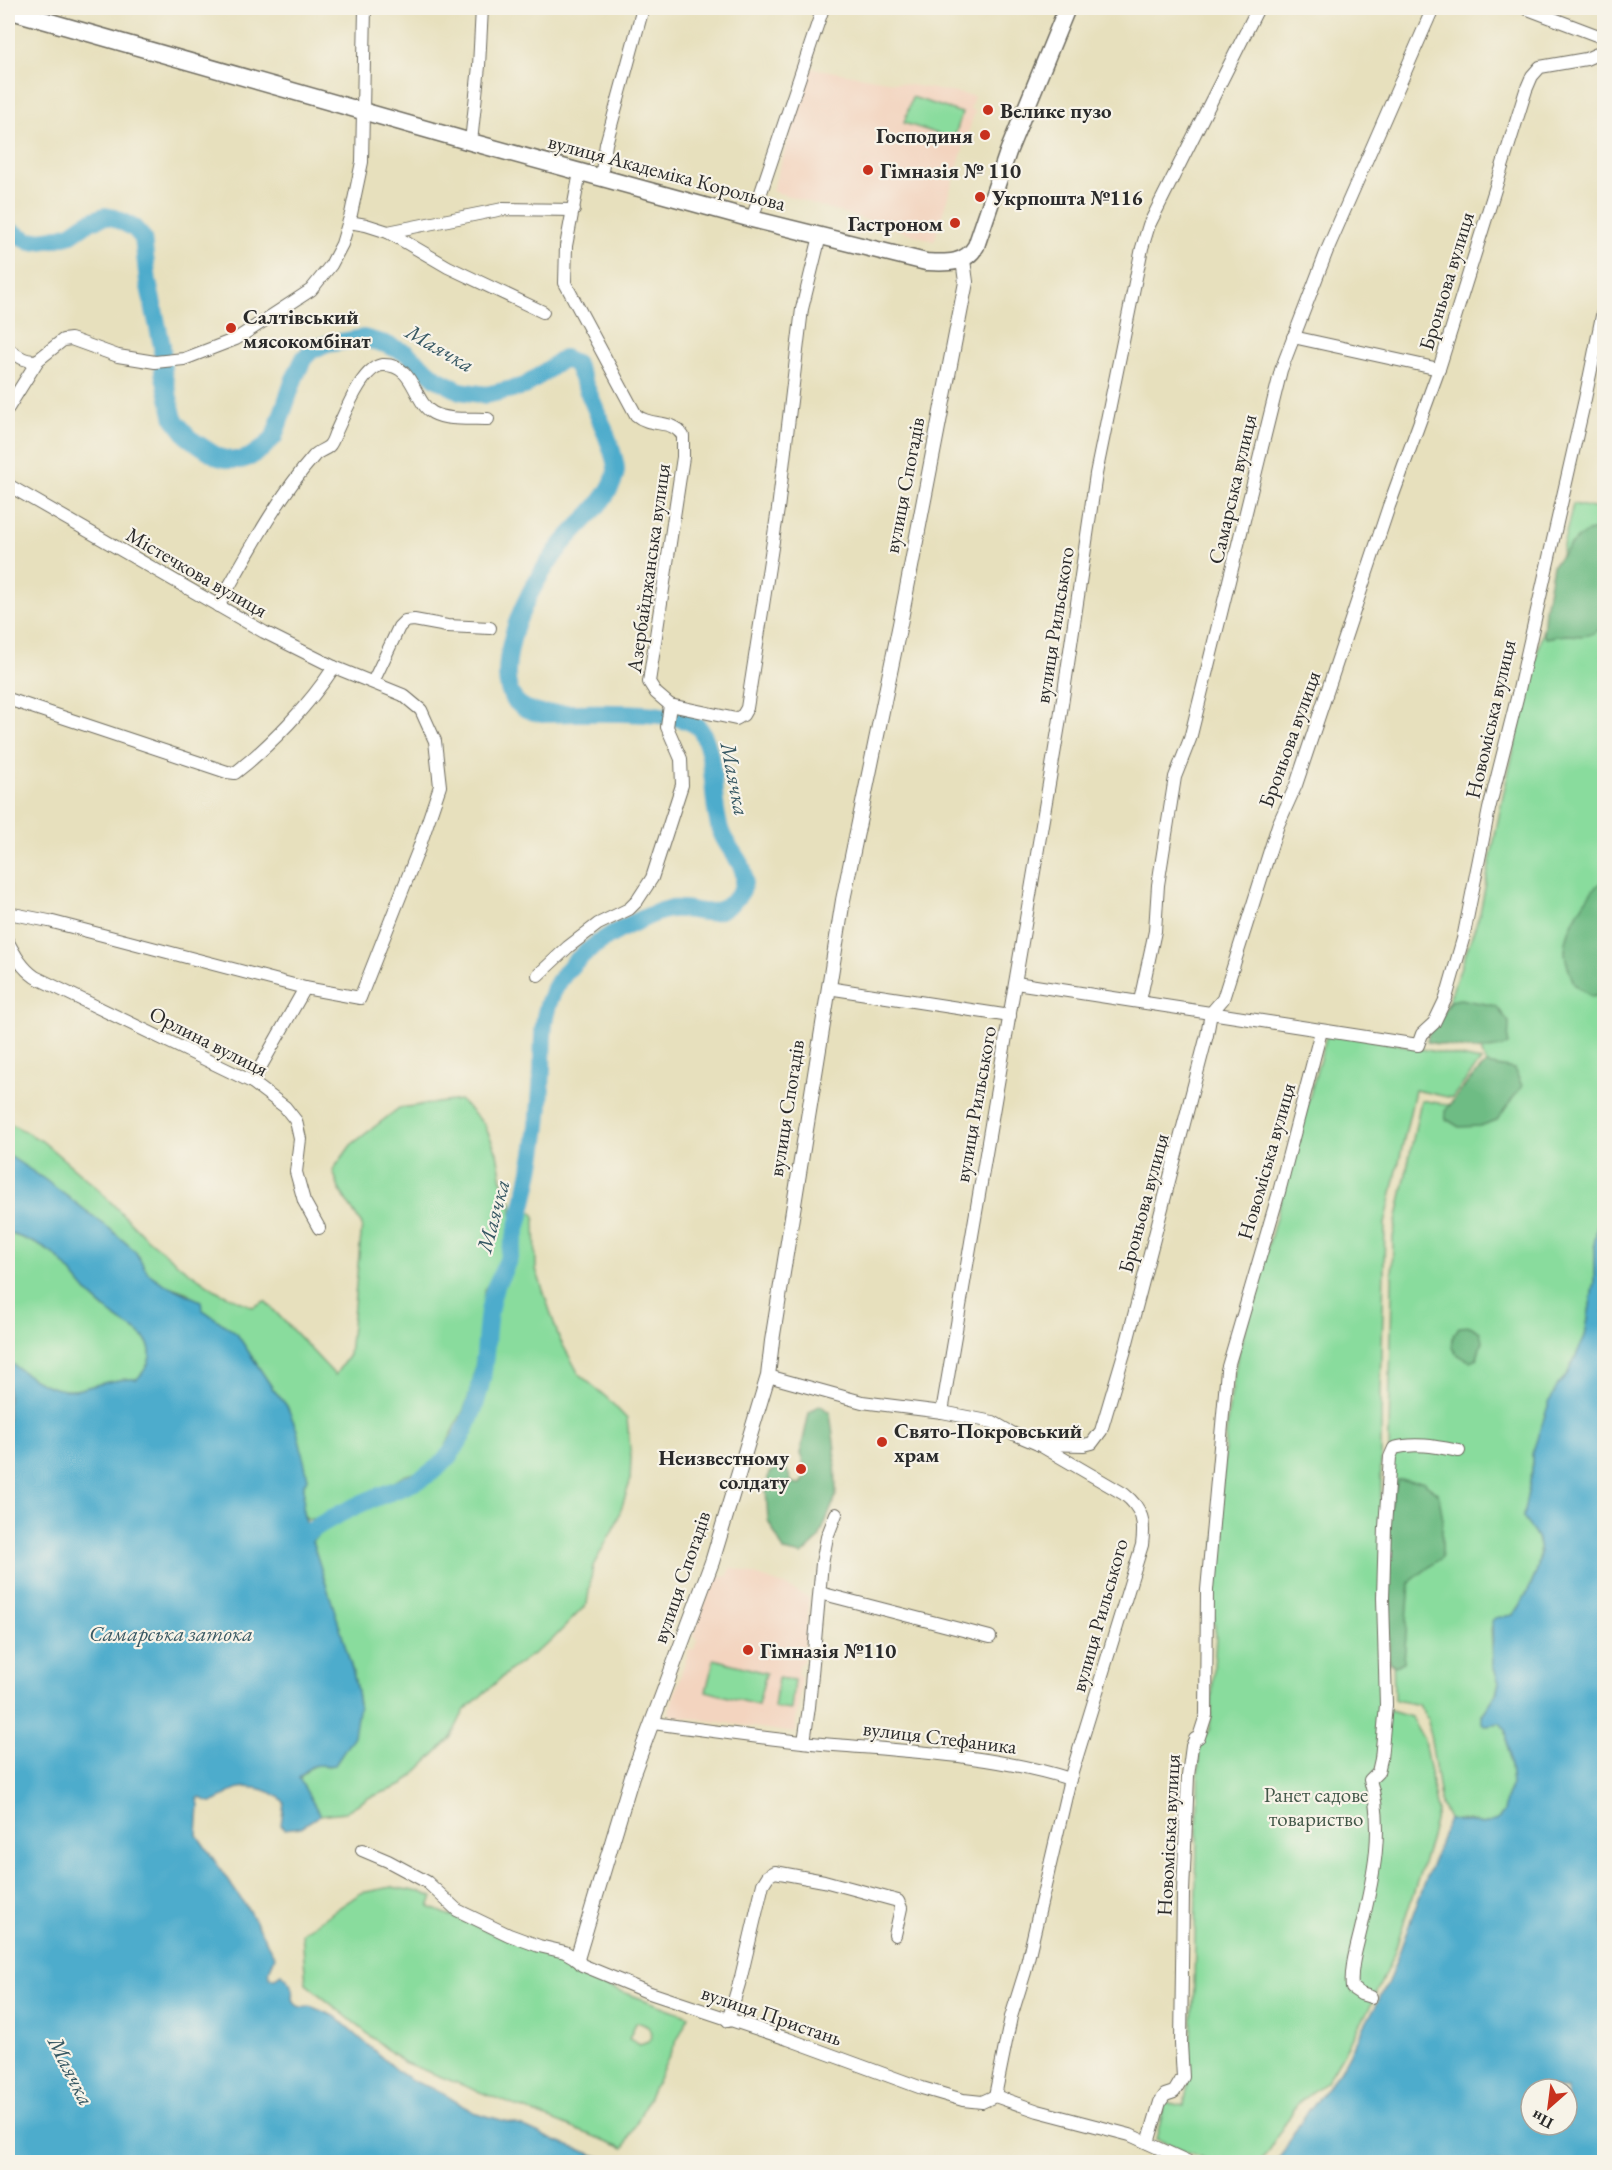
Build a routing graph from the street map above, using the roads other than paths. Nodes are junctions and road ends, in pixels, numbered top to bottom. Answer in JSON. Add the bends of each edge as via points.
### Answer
{"nodes":[{"id":1,"x":365,"y":8,"type":"edge"},
{"id":2,"x":482,"y":8,"type":"edge"},
{"id":3,"x":643,"y":8,"type":"edge"},
{"id":4,"x":824,"y":8,"type":"edge"},
{"id":5,"x":1066,"y":8,"type":"edge"},
{"id":6,"x":1258,"y":8,"type":"edge"},
{"id":7,"x":1433,"y":8,"type":"edge"},
{"id":8,"x":1525,"y":8,"type":"edge"},
{"id":9,"x":8,"y":10,"type":"edge"},
{"id":10,"x":42,"y":13,"type":"edge"},
{"id":11,"x":1605,"y":38,"type":"edge"},
{"id":12,"x":1605,"y":51,"type":"edge"},
{"id":13,"x":361,"y":112,"type":"junction"},
{"id":14,"x":471,"y":142,"type":"junction"},
{"id":15,"x":580,"y":172,"type":"junction"},
{"id":16,"x":601,"y":178,"type":"junction"},
{"id":17,"x":574,"y":210,"type":"junction"},
{"id":18,"x":752,"y":219,"type":"junction"},
{"id":19,"x":349,"y":222,"type":"junction"},
{"id":20,"x":388,"y":232,"type":"junction"},
{"id":21,"x":820,"y":236,"type":"junction"},
{"id":22,"x":963,"y":260,"type":"junction"},
{"id":23,"x":1605,"y":306,"type":"edge"},
{"id":24,"x":543,"y":312,"type":"dead end"},
{"id":25,"x":1293,"y":337,"type":"junction"},
{"id":26,"x":8,"y":349,"type":"edge"},
{"id":27,"x":38,"y":360,"type":"junction"},
{"id":28,"x":1439,"y":369,"type":"junction"},
{"id":29,"x":8,"y":408,"type":"edge"},
{"id":30,"x":488,"y":419,"type":"dead end"},
{"id":31,"x":8,"y":485,"type":"edge"},
{"id":32,"x":218,"y":606,"type":"junction"},
{"id":33,"x":490,"y":628,"type":"dead end"},
{"id":34,"x":334,"y":667,"type":"junction"},
{"id":35,"x":373,"y":682,"type":"junction"},
{"id":36,"x":8,"y":699,"type":"edge"},
{"id":37,"x":669,"y":709,"type":"junction"},
{"id":38,"x":8,"y":913,"type":"edge"},
{"id":39,"x":8,"y":942,"type":"edge"},
{"id":40,"x":538,"y":975,"type":"dead end"},
{"id":41,"x":1016,"y":983,"type":"junction"},
{"id":42,"x":305,"y":988,"type":"junction"},
{"id":43,"x":828,"y":988,"type":"junction"},
{"id":44,"x":1140,"y":1001,"type":"junction"},
{"id":45,"x":1211,"y":1013,"type":"junction"},
{"id":46,"x":1010,"y":1016,"type":"junction"},
{"id":47,"x":1321,"y":1031,"type":"junction"},
{"id":48,"x":252,"y":1082,"type":"junction"},
{"id":49,"x":319,"y":1228,"type":"dead end"},
{"id":50,"x":768,"y":1377,"type":"junction"},
{"id":51,"x":942,"y":1412,"type":"junction"},
{"id":52,"x":1038,"y":1444,"type":"junction"},
{"id":53,"x":1459,"y":1451,"type":"dead end"},
{"id":54,"x":836,"y":1514,"type":"dead end"},
{"id":55,"x":820,"y":1593,"type":"junction"},
{"id":56,"x":990,"y":1637,"type":"dead end"},
{"id":57,"x":653,"y":1723,"type":"junction"},
{"id":58,"x":804,"y":1742,"type":"junction"},
{"id":59,"x":1070,"y":1779,"type":"junction"},
{"id":60,"x":362,"y":1851,"type":"dead end"},
{"id":61,"x":895,"y":1935,"type":"dead end"},
{"id":62,"x":577,"y":1959,"type":"junction"},
{"id":63,"x":1371,"y":1997,"type":"dead end"},
{"id":64,"x":728,"y":2020,"type":"junction"},
{"id":65,"x":995,"y":2096,"type":"junction"},
{"id":66,"x":1148,"y":2143,"type":"junction"},
{"id":67,"x":1189,"y":2163,"type":"edge"}],
"edges":[{"from":1,"to":13,"type":"street"},
{"from":2,"to":14,"type":"street"},
{"from":3,"to":16,"type":"street","via":[[606,144]]},
{"from":4,"to":18,"type":"street"},
{"from":5,"to":22,"type":"main road","via":[[976,246]]},
{"from":6,"to":41,"type":"street","name":"вулиця Рильського","via":[[1149,225],[1142,248],[1096,474]]},
{"from":7,"to":25,"type":"street","name":"Самарська вулиця"},
{"from":8,"to":11,"type":"street"},
{"from":9,"to":10,"type":"main road","name":"вулиця Академіка Корольова"},
{"from":10,"to":13,"type":"main road","name":"вулиця Академіка Корольова"},
{"from":12,"to":28,"type":"street","name":"Броньова вулиця","via":[[1586,59],[1540,67],[1532,76]]},
{"from":13,"to":14,"type":"main road","name":"вулиця Академіка Корольова"},
{"from":13,"to":19,"type":"street","via":[[362,162]]},
{"from":14,"to":15,"type":"main road","name":"вулиця Академіка Корольова"},
{"from":15,"to":16,"type":"main road","name":"вулиця Академіка Корольова"},
{"from":15,"to":17,"type":"street","name":"Азербайджанська вулиця"},
{"from":16,"to":18,"type":"main road","name":"вулиця Академіка Корольова"},
{"from":17,"to":20,"type":"street","via":[[503,210]]},
{"from":17,"to":37,"type":"street","name":"Азербайджанська вулиця","via":[[566,246],[565,283],[636,415],[674,426],[683,436],[649,682]]},
{"from":18,"to":21,"type":"main road","name":"вулиця Академіка Корольова"},
{"from":19,"to":20,"type":"street"},
{"from":19,"to":27,"type":"street","via":[[331,265],[311,290],[236,339],[197,355],[154,363],[118,356],[71,339],[63,340]]},
{"from":20,"to":24,"type":"street","via":[[448,267]]},
{"from":21,"to":22,"type":"main road","name":"вулиця Академіка Корольова","via":[[926,262]]},
{"from":21,"to":37,"type":"street","via":[[800,319],[778,509],[747,708],[736,719]]},
{"from":22,"to":43,"type":"street","name":"вулиця Спогадів","via":[[966,282]]},
{"from":23,"to":47,"type":"street","name":"Новоміська вулиця","via":[[1489,809],[1463,939],[1446,998],[1418,1045]]},
{"from":25,"to":28,"type":"street"},
{"from":25,"to":44,"type":"street","name":"Самарська вулиця","via":[[1263,438],[1190,740],[1175,777],[1155,931]]},
{"from":26,"to":27,"type":"street","via":[[25,360]]},
{"from":27,"to":29,"type":"street"},
{"from":28,"to":45,"type":"street","name":"Броньова вулиця","via":[[1296,785],[1278,825],[1222,999]]},
{"from":30,"to":32,"type":"street","via":[[436,415],[428,410],[415,386],[399,369],[382,365],[371,369],[329,446],[315,453],[290,489]]},
{"from":31,"to":32,"type":"street","name":"Містечкова вулиця"},
{"from":32,"to":34,"type":"street","name":"Містечкова вулиця"},
{"from":33,"to":35,"type":"street","via":[[405,621]]},
{"from":34,"to":35,"type":"street","name":"Містечкова вулиця"},
{"from":34,"to":36,"type":"street","via":[[268,744],[236,773]]},
{"from":35,"to":42,"type":"street","name":"Містечкова вулиця","via":[[403,695],[421,710],[435,741],[440,786],[360,998]]},
{"from":37,"to":40,"type":"street","via":[[667,728],[681,759],[682,784],[652,878],[629,909],[598,924]]},
{"from":38,"to":42,"type":"street"},
{"from":39,"to":48,"type":"street","name":"Орлина вулиця","via":[[28,973]]},
{"from":41,"to":44,"type":"street"},
{"from":41,"to":46,"type":"street","name":"вулиця Рильського"},
{"from":42,"to":48,"type":"street"},
{"from":43,"to":46,"type":"street"},
{"from":43,"to":50,"type":"street","name":"вулиця Спогадів"},
{"from":44,"to":45,"type":"street"},
{"from":45,"to":47,"type":"street"},
{"from":45,"to":52,"type":"street","name":"Броньова вулиця","via":[[1101,1431],[1092,1443],[1084,1445]]},
{"from":46,"to":51,"type":"street","name":"вулиця Рильського"},
{"from":47,"to":66,"type":"street","name":"Новоміська вулиця","via":[[1227,1370],[1207,1590],[1206,1715],[1192,1746],[1188,1776],[1183,1892],[1183,2077],[1174,2092],[1160,2102]]},
{"from":48,"to":49,"type":"street","name":"Орлина вулиця","via":[[285,1107],[296,1121],[300,1139],[296,1172],[304,1202]]},
{"from":50,"to":51,"type":"street","via":[[862,1402]]},
{"from":50,"to":57,"type":"street","name":"вулиця Спогадів","via":[[712,1562]]},
{"from":51,"to":52,"type":"street","name":"вулиця Рильського","via":[[993,1422]]},
{"from":52,"to":59,"type":"street","name":"вулиця Рильського","via":[[1124,1494],[1135,1503],[1144,1530]]},
{"from":53,"to":63,"type":"street","via":[[1404,1445],[1394,1448],[1390,1457],[1384,1527],[1386,1705],[1381,1759],[1378,1772],[1370,1780],[1377,1839],[1369,1898],[1351,1972],[1352,1989]]},
{"from":54,"to":55,"type":"street","via":[[827,1537]]},
{"from":55,"to":56,"type":"street"},
{"from":55,"to":58,"type":"street"},
{"from":57,"to":58,"type":"street","name":"вулиця Стефаника"},
{"from":57,"to":62,"type":"street","name":"вулиця Спогадів","via":[[632,1776]]},
{"from":58,"to":59,"type":"street","name":"вулиця Стефаника","via":[[978,1760]]},
{"from":59,"to":65,"type":"street","name":"вулиця Рильського"},
{"from":60,"to":62,"type":"street","name":"вулиця Пристань","via":[[427,1882],[457,1910],[481,1923]]},
{"from":61,"to":64,"type":"street","via":[[898,1901],[824,1881],[771,1874],[763,1884]]},
{"from":62,"to":64,"type":"street","name":"вулиця Пристань","via":[[582,1965],[650,1993]]},
{"from":64,"to":65,"type":"street","name":"вулиця Пристань","via":[[963,2100],[982,2102]]},
{"from":65,"to":66,"type":"street","name":"вулиця Пристань"},
{"from":66,"to":67,"type":"street","name":"вулиця Пристань"}]}
